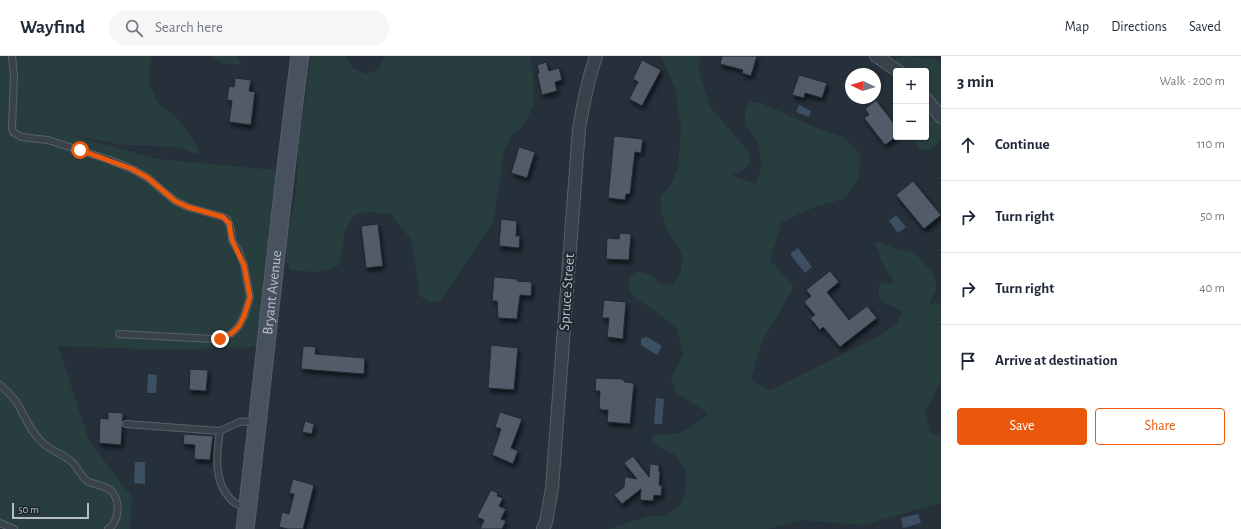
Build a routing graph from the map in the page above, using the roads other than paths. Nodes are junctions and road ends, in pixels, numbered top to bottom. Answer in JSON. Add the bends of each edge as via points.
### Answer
{"nodes":[{"id":1,"x":12,"y":56,"type":"edge"},
{"id":2,"x":300,"y":56,"type":"edge"},
{"id":3,"x":596,"y":56,"type":"edge"},
{"id":4,"x":876,"y":56,"type":"edge"},
{"id":5,"x":894,"y":68,"type":"edge"},
{"id":6,"x":929,"y":103,"type":"edge"},
{"id":7,"x":941,"y":117,"type":"edge"},
{"id":8,"x":120,"y":334,"type":"dead end"},
{"id":9,"x":0,"y":385,"type":"edge"},
{"id":10,"x":258,"y":421,"type":"junction"},
{"id":11,"x":126,"y":424,"type":"dead end"},
{"id":12,"x":220,"y":430,"type":"junction"},
{"id":13,"x":247,"y":509,"type":"junction"},
{"id":14,"x":0,"y":523,"type":"edge"},
{"id":15,"x":14,"y":529,"type":"edge"},
{"id":16,"x":108,"y":529,"type":"edge"},
{"id":17,"x":245,"y":529,"type":"edge"},
{"id":18,"x":543,"y":529,"type":"edge"}],
"edges":[{"from":1,"to":8,"type":"lane","via":[[13,132],[28,138],[48,140],[132,169],[148,178],[175,201],[223,217],[229,223],[232,240],[244,265],[250,297],[239,326],[232,333],[212,340]]},
{"from":2,"to":10,"type":"main road","name":"Bryant Avenue","via":[[280,208]]},
{"from":3,"to":18,"type":"street","name":"Spruce Street","via":[[579,129],[552,488]]},
{"from":4,"to":5,"type":"street"},
{"from":6,"to":7,"type":"street"},
{"from":9,"to":16,"type":"lane","via":[[17,403],[42,443],[70,460],[88,481],[112,491],[116,497],[117,513],[114,524]]},
{"from":10,"to":12,"type":"lane","via":[[239,422]]},
{"from":10,"to":13,"type":"main road","name":"Bryant Avenue"},
{"from":11,"to":12,"type":"lane"},
{"from":12,"to":13,"type":"lane","via":[[217,468],[224,490],[235,502]]},
{"from":13,"to":17,"type":"main road","name":"Bryant Avenue"},
{"from":14,"to":15,"type":"lane"}]}
